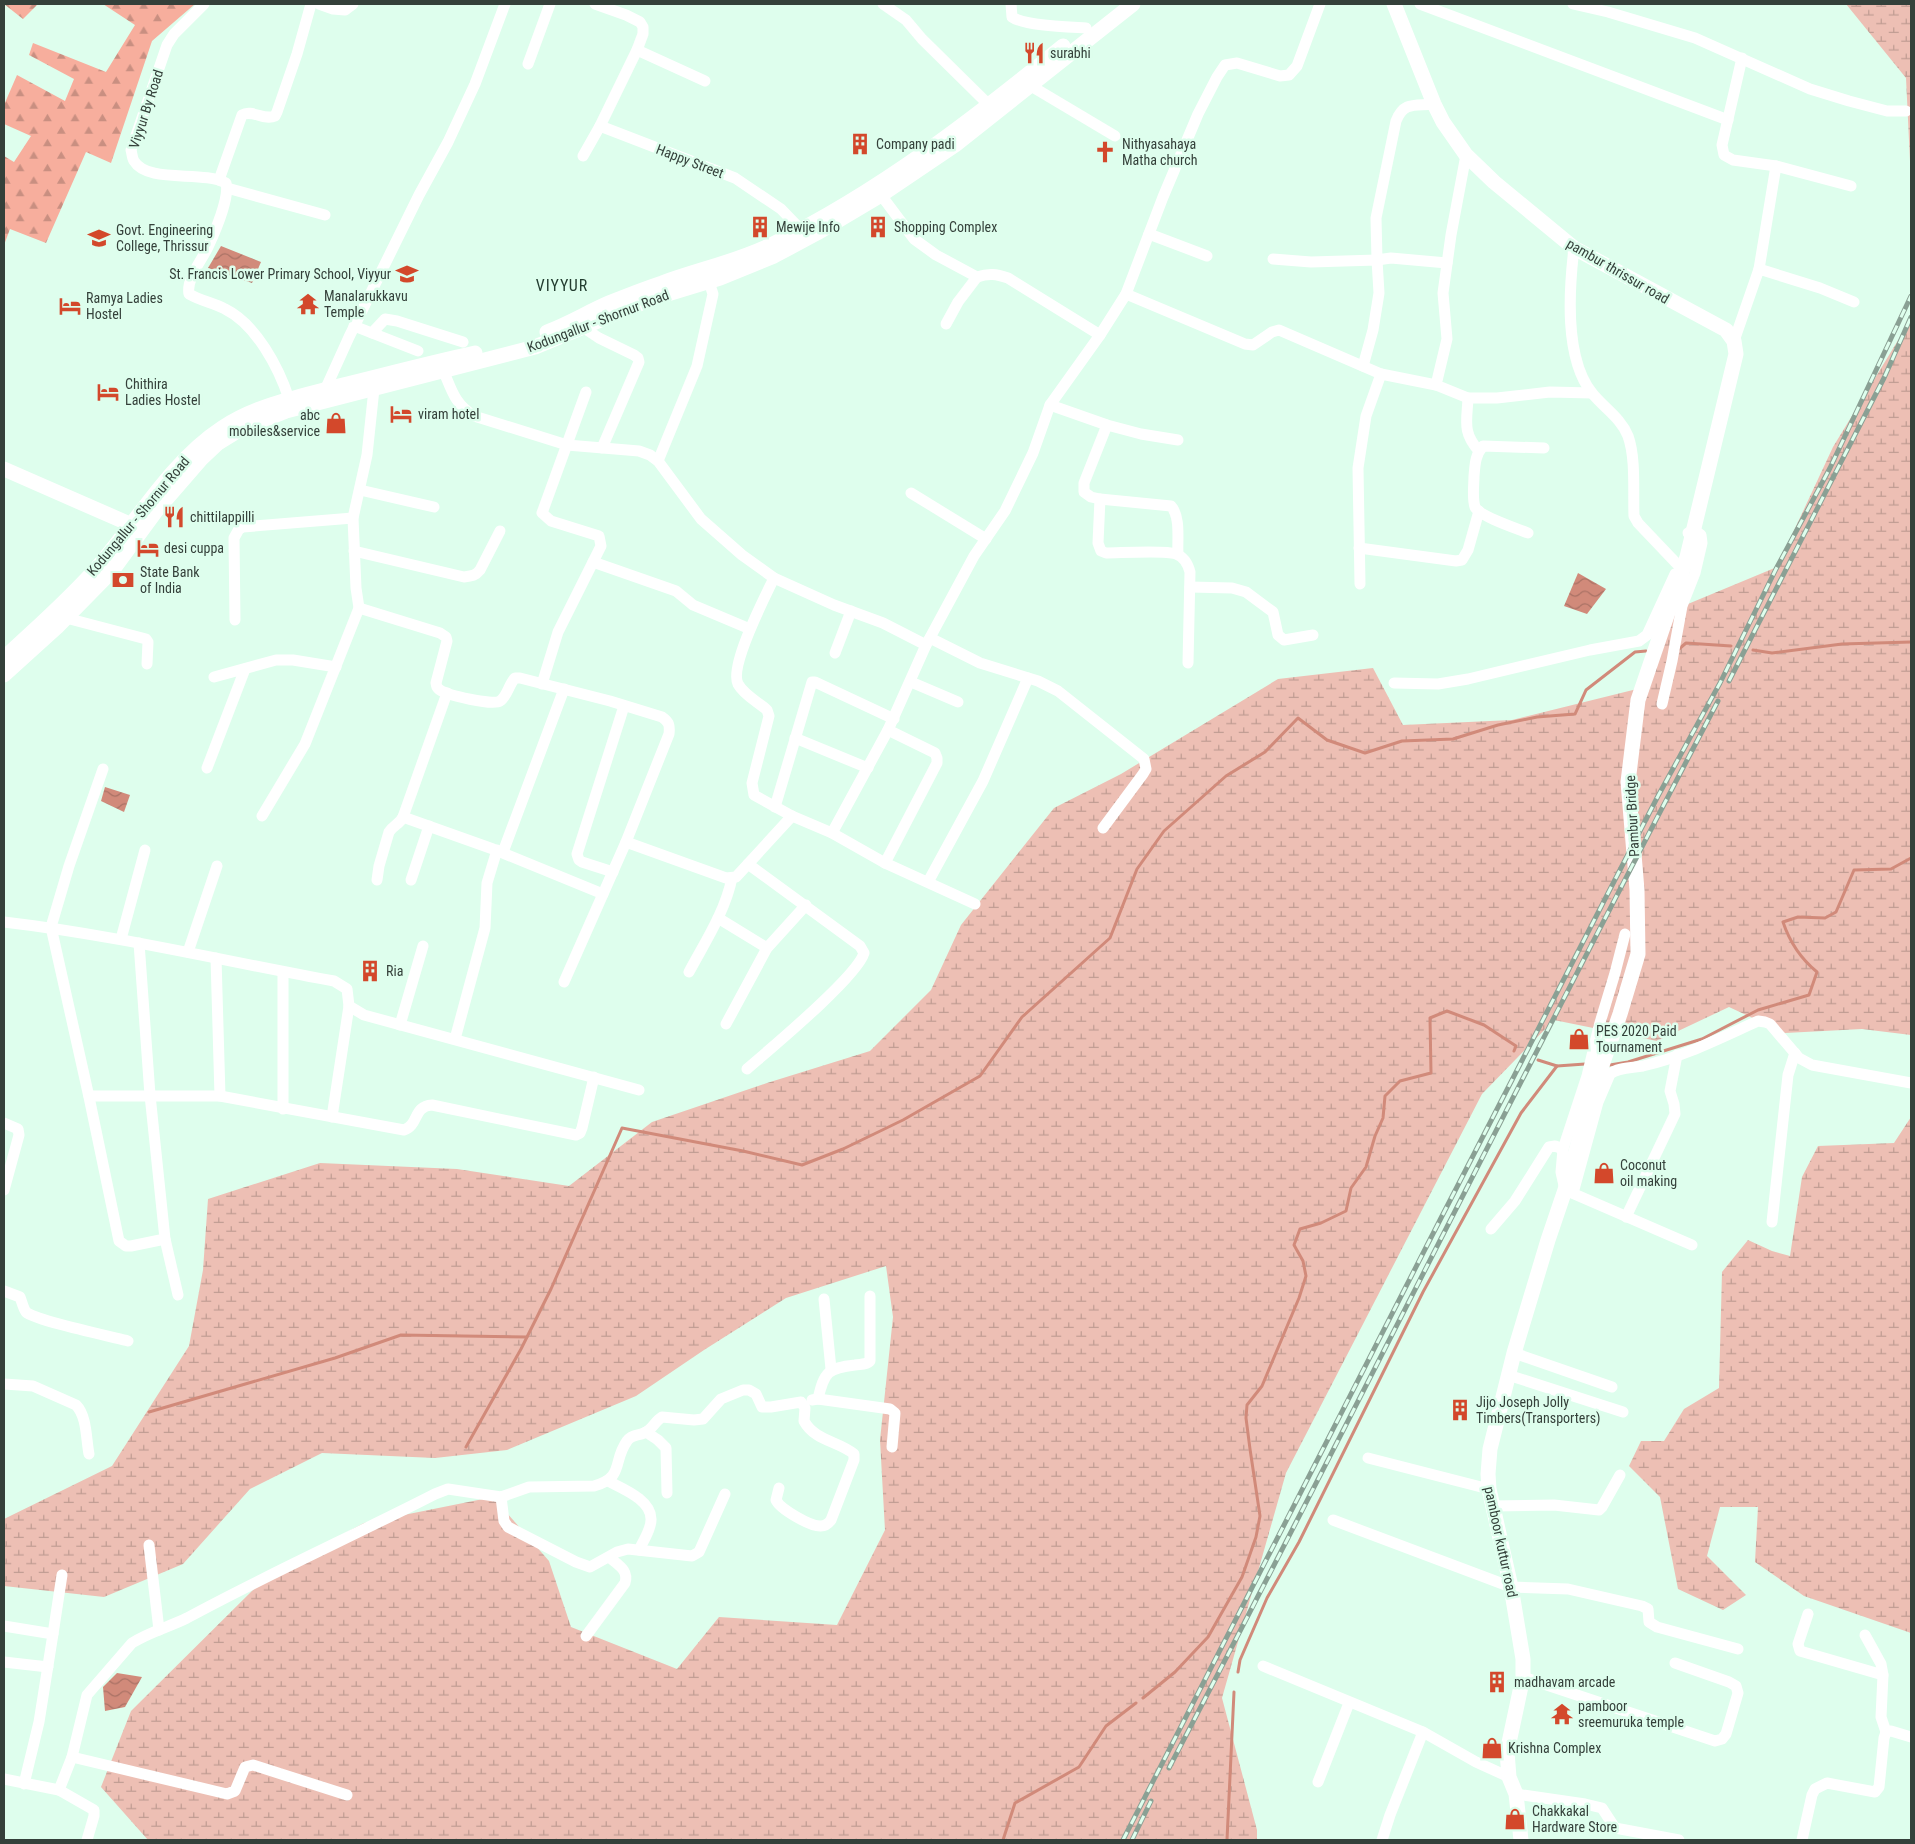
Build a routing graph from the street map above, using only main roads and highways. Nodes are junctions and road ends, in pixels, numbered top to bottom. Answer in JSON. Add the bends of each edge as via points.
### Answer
{"nodes":[{"id":1,"x":1117,"y":4,"type":"edge"},
{"id":2,"x":1132,"y":4,"type":"edge"},
{"id":3,"x":1394,"y":4,"type":"edge"},
{"id":4,"x":805,"y":233,"type":"junction"},
{"id":5,"x":309,"y":400,"type":"junction"},
{"id":6,"x":4,"y":469,"type":"edge"},
{"id":7,"x":138,"y":527,"type":"junction"},
{"id":8,"x":1694,"y":530,"type":"joint"},
{"id":9,"x":4,"y":658,"type":"edge"},
{"id":10,"x":4,"y":675,"type":"edge"},
{"id":11,"x":1590,"y":1104,"type":"joint"},
{"id":12,"x":1521,"y":1840,"type":"edge"}],
"edges":[{"from":1,"to":4,"type":"main road","name":"Kodungallur - Shornur Road","via":[[904,168]]},
{"from":2,"to":4,"type":"main road","name":"Kodungallur - Shornur Road","via":[[955,145],[881,195]]},
{"from":3,"to":8,"type":"main road","name":"pambur thrissur road","via":[[1434,104],[1466,156],[1574,248],[1726,330],[1734,341],[1736,354]]},
{"from":4,"to":5,"type":"main road","name":"Kodungallur - Shornur Road","via":[[735,261],[664,282],[530,338],[497,349],[325,390]]},
{"from":4,"to":5,"type":"main road","name":"Kodungallur - Shornur Road","via":[[774,256],[709,282],[651,299],[535,347],[374,389]]},
{"from":5,"to":7,"type":"main road","name":"Kodungallur - Shornur Road","via":[[239,430],[218,444]]},
{"from":5,"to":7,"type":"main road","name":"Kodungallur - Shornur Road","via":[[289,399],[251,411],[209,436],[168,477]]},
{"from":6,"to":7,"type":"main road"},
{"from":7,"to":9,"type":"main road","name":"Kodungallur - Shornur Road","via":[[69,598]]},
{"from":7,"to":10,"type":"main road","name":"Kodungallur - Shornur Road","via":[[112,572]]},
{"from":8,"to":11,"type":"main road","name":"Pambur Bridge","via":[[1688,557],[1638,700],[1628,782],[1637,890],[1638,954]]},
{"from":11,"to":12,"type":"main road","name":"pamboor kuttur road","via":[[1569,1192],[1548,1240],[1514,1353],[1490,1449],[1489,1490],[1523,1659],[1523,1677],[1507,1752]]}]}
